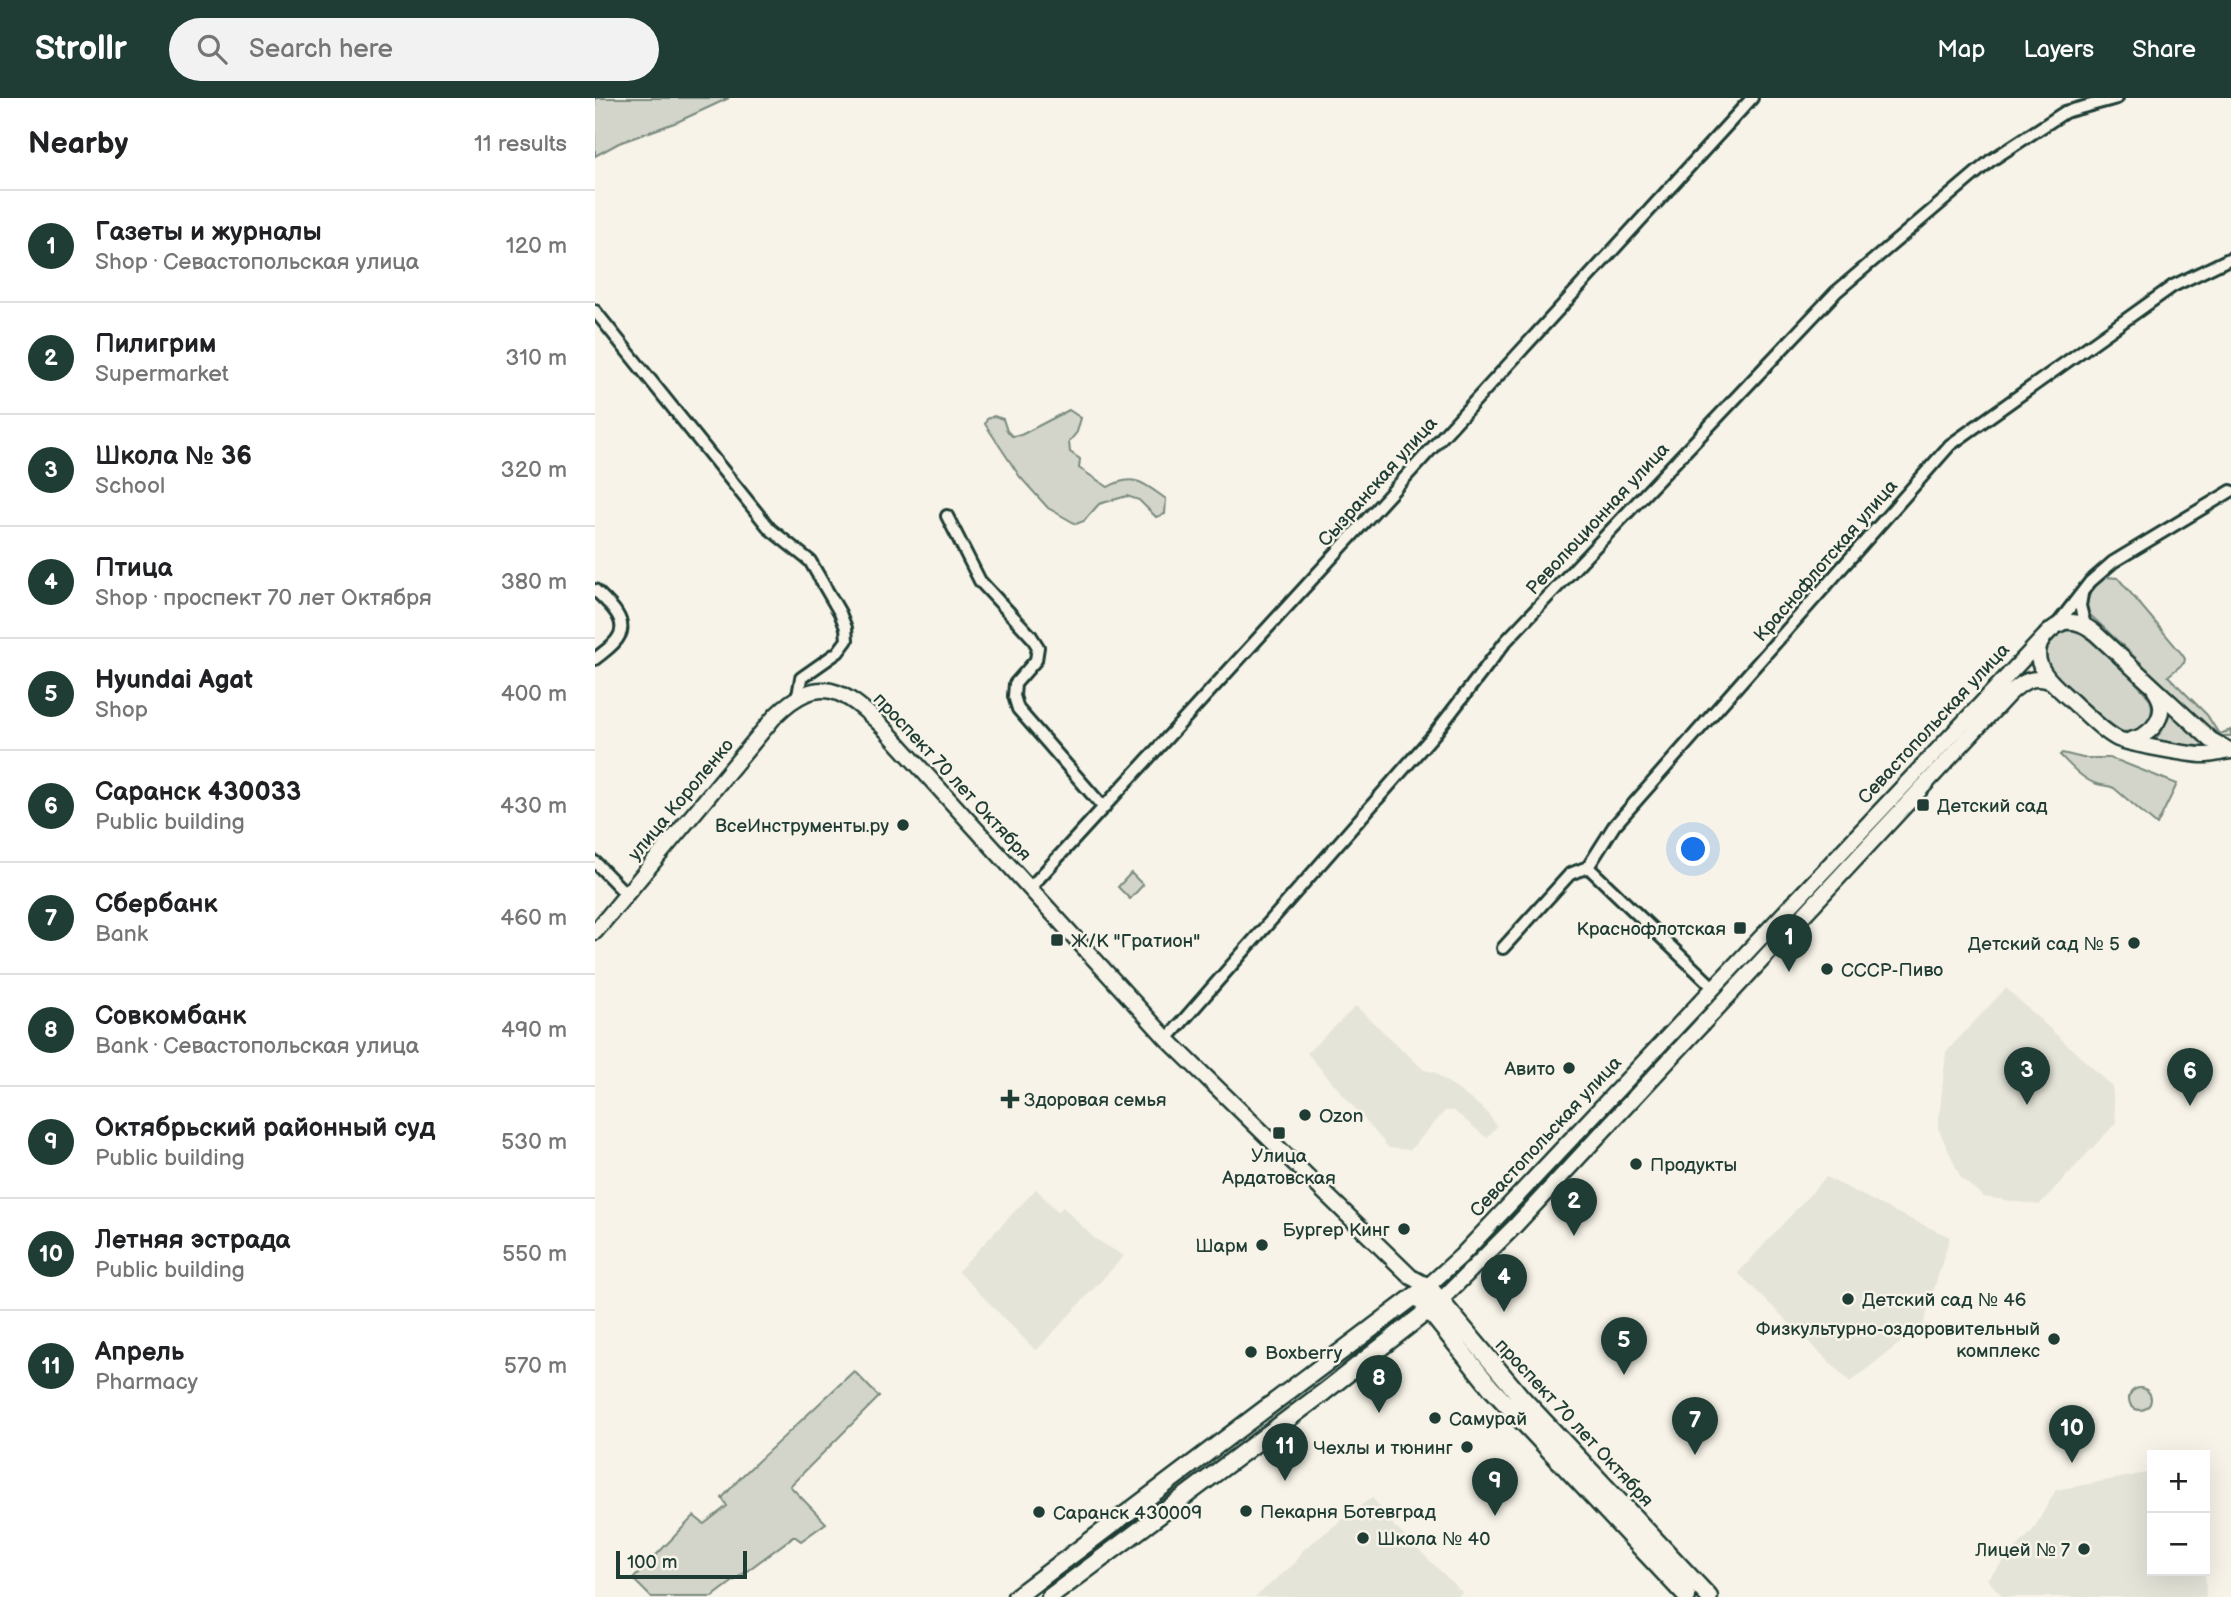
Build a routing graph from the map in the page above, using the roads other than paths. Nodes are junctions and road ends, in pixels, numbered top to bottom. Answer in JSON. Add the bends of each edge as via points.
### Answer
{"nodes":[{"id":1,"x":1752,"y":98,"type":"edge"},
{"id":2,"x":2117,"y":98,"type":"edge"},
{"id":3,"x":2231,"y":258,"type":"edge"},
{"id":4,"x":595,"y":311,"type":"edge"},
{"id":5,"x":2231,"y":491,"type":"edge"},
{"id":6,"x":947,"y":516,"type":"dead end"},
{"id":7,"x":595,"y":590,"type":"edge"},
{"id":8,"x":2083,"y":591,"type":"junction"},
{"id":9,"x":2085,"y":625,"type":"junction"},
{"id":10,"x":2056,"y":626,"type":"junction"},
{"id":11,"x":2043,"y":637,"type":"junction"},
{"id":12,"x":595,"y":659,"type":"edge"},
{"id":13,"x":2052,"y":682,"type":"junction"},
{"id":14,"x":2152,"y":687,"type":"junction"},
{"id":15,"x":799,"y":696,"type":"junction"},
{"id":16,"x":2122,"y":740,"type":"junction"},
{"id":17,"x":2231,"y":751,"type":"edge"},
{"id":18,"x":1104,"y":808,"type":"junction"},
{"id":19,"x":595,"y":862,"type":"edge"},
{"id":20,"x":1588,"y":867,"type":"junction"},
{"id":21,"x":1029,"y":889,"type":"junction"},
{"id":22,"x":627,"y":894,"type":"junction"},
{"id":23,"x":595,"y":932,"type":"edge"},
{"id":24,"x":1503,"y":948,"type":"dead end"},
{"id":25,"x":1713,"y":987,"type":"junction"},
{"id":26,"x":1725,"y":999,"type":"junction"},
{"id":27,"x":1167,"y":1039,"type":"junction"},
{"id":28,"x":1578,"y":1131,"type":"junction"},
{"id":29,"x":1591,"y":1143,"type":"junction"},
{"id":30,"x":1546,"y":1166,"type":"junction"},
{"id":31,"x":1559,"y":1178,"type":"junction"},
{"id":32,"x":1422,"y":1290,"type":"junction"},
{"id":33,"x":1434,"y":1305,"type":"junction"},
{"id":34,"x":1596,"y":1476,"type":"junction"},
{"id":35,"x":1587,"y":1490,"type":"junction"},
{"id":36,"x":1679,"y":1564,"type":"junction"},
{"id":37,"x":1667,"y":1576,"type":"junction"},
{"id":38,"x":1016,"y":1597,"type":"edge"},
{"id":39,"x":1050,"y":1597,"type":"edge"},
{"id":40,"x":1687,"y":1597,"type":"edge"},
{"id":41,"x":1709,"y":1597,"type":"edge"}],
"edges":[{"from":1,"to":18,"type":"street","name":"Сызранская улица"},
{"from":2,"to":27,"type":"street","name":"Революционная улица","via":[[2065,112],[1990,161],[1836,292],[1506,640],[1436,732]]},
{"from":3,"to":20,"type":"street","name":"Краснофлотская улица","via":[[2173,286],[1950,445],[1613,826]]},
{"from":4,"to":15,"type":"street","via":[[770,529],[810,561],[839,613],[846,640],[838,652],[801,678]]},
{"from":5,"to":8,"type":"street","via":[[2113,562]]},
{"from":6,"to":18,"type":"street","via":[[980,581],[1038,647],[1036,660],[1015,684],[1018,709]]},
{"from":7,"to":12,"type":"street","via":[[615,611],[621,626],[620,636]]},
{"from":8,"to":9,"type":"street","via":[[2080,606]]},
{"from":8,"to":10,"type":"street"},
{"from":9,"to":10,"type":"street"},
{"from":9,"to":14,"type":"street"},
{"from":10,"to":11,"type":"street","name":"Севастопольская улица"},
{"from":11,"to":13,"type":"street","via":[[2038,654],[2043,672]]},
{"from":11,"to":25,"type":"street","name":"Севастопольская улица"},
{"from":13,"to":16,"type":"street","via":[[2103,729]]},
{"from":13,"to":26,"type":"street","name":"Севастопольская улица","via":[[2032,678],[2009,694]]},
{"from":14,"to":16,"type":"street","via":[[2162,706],[2157,724],[2142,737]]},
{"from":14,"to":17,"type":"street","via":[[2211,740]]},
{"from":15,"to":21,"type":"street","name":"проспект 70 лет Октября","via":[[826,690],[862,707]]},
{"from":15,"to":22,"type":"street","name":"улица Короленко","via":[[776,715]]},
{"from":16,"to":17,"type":"street","via":[[2204,755]]},
{"from":18,"to":21,"type":"street","name":"Сызранская улица"},
{"from":19,"to":22,"type":"street"},
{"from":20,"to":24,"type":"street","name":"Краснофлотская улица","via":[[1570,874]]},
{"from":20,"to":25,"type":"street"},
{"from":21,"to":27,"type":"street","name":"проспект 70 лет Октября"},
{"from":22,"to":23,"type":"street","name":"улица Короленко"},
{"from":25,"to":26,"type":"street"},
{"from":25,"to":28,"type":"street","name":"Севастопольская улица"},
{"from":26,"to":29,"type":"street","name":"Севастопольская улица"},
{"from":27,"to":32,"type":"street","name":"проспект 70 лет Октября"},
{"from":28,"to":29,"type":"street"},
{"from":28,"to":30,"type":"street","name":"Севастопольская улица"},
{"from":29,"to":31,"type":"street","name":"Севастопольская улица"},
{"from":30,"to":31,"type":"street"},
{"from":30,"to":32,"type":"street","name":"Севастопольская улица","via":[[1461,1256]]},
{"from":31,"to":33,"type":"street","name":"Севастопольская улица"},
{"from":32,"to":33,"type":"main road","name":"проспект 70 лет Октября"},
{"from":32,"to":38,"type":"main road","name":"Севастопольская улица"},
{"from":33,"to":34,"type":"main road","name":"проспект 70 лет Октября"},
{"from":33,"to":35,"type":"main road","name":"проспект 70 лет Октября","via":[[1491,1388]]},
{"from":33,"to":39,"type":"main road","name":"Севастопольская улица"},
{"from":34,"to":35,"type":"main road"},
{"from":34,"to":36,"type":"main road","name":"проспект 70 лет Октября"},
{"from":35,"to":37,"type":"main road","name":"проспект 70 лет Октября"},
{"from":36,"to":37,"type":"main road"},
{"from":36,"to":41,"type":"main road","name":"проспект 70 лет Октября"},
{"from":37,"to":40,"type":"main road","name":"проспект 70 лет Октября"}]}
